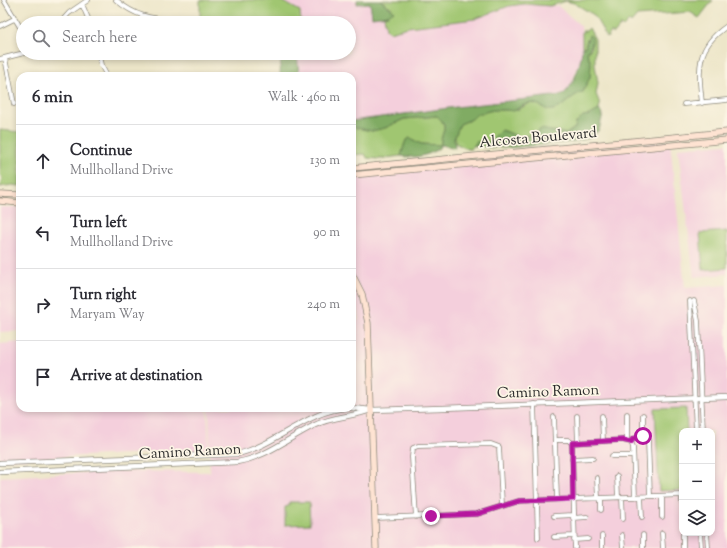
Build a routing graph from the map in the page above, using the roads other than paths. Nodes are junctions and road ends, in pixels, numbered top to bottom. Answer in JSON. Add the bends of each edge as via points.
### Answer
{"nodes":[{"id":1,"x":4,"y":0,"type":"edge"},
{"id":2,"x":88,"y":0,"type":"edge"},
{"id":3,"x":116,"y":0,"type":"edge"},
{"id":4,"x":82,"y":4,"type":"junction"},
{"id":5,"x":68,"y":16,"type":"edge"},
{"id":6,"x":87,"y":16,"type":"edge"},
{"id":7,"x":142,"y":16,"type":"edge"},
{"id":8,"x":14,"y":19,"type":"junction"},
{"id":9,"x":16,"y":22,"type":"edge"},
{"id":10,"x":0,"y":26,"type":"edge"},
{"id":11,"x":727,"y":26,"type":"edge"},
{"id":12,"x":16,"y":55,"type":"edge"},
{"id":13,"x":5,"y":58,"type":"junction"},
{"id":14,"x":0,"y":59,"type":"edge"},
{"id":15,"x":99,"y":60,"type":"edge"},
{"id":16,"x":104,"y":72,"type":"edge"},
{"id":17,"x":727,"y":100,"type":"edge"},
{"id":18,"x":702,"y":103,"type":"junction"},
{"id":19,"x":14,"y":104,"type":"dead end"},
{"id":20,"x":684,"y":104,"type":"dead end"},
{"id":21,"x":727,"y":132,"type":"edge"},
{"id":22,"x":727,"y":140,"type":"edge"},
{"id":23,"x":356,"y":168,"type":"edge"},
{"id":24,"x":356,"y":175,"type":"edge"},
{"id":25,"x":0,"y":194,"type":"edge"},
{"id":26,"x":16,"y":195,"type":"edge"},
{"id":27,"x":0,"y":201,"type":"edge"},
{"id":28,"x":16,"y":203,"type":"edge"},
{"id":29,"x":356,"y":282,"type":"edge"},
{"id":30,"x":727,"y":397,"type":"edge"},
{"id":31,"x":695,"y":398,"type":"junction"},
{"id":32,"x":702,"y":398,"type":"junction"},
{"id":33,"x":534,"y":404,"type":"junction"},
{"id":34,"x":356,"y":408,"type":"edge"},
{"id":35,"x":371,"y":410,"type":"junction"},
{"id":36,"x":330,"y":412,"type":"edge"},
{"id":37,"x":627,"y":414,"type":"dead end"},
{"id":38,"x":642,"y":415,"type":"dead end"},
{"id":39,"x":577,"y":416,"type":"dead end"},
{"id":40,"x":602,"y":416,"type":"dead end"},
{"id":41,"x":554,"y":417,"type":"dead end"},
{"id":42,"x":696,"y":428,"type":"edge"},
{"id":43,"x":703,"y":428,"type":"edge"},
{"id":44,"x":643,"y":436,"type":"junction"},
{"id":45,"x":555,"y":440,"type":"junction"},
{"id":46,"x":603,"y":441,"type":"junction"},
{"id":47,"x":629,"y":441,"type":"junction"},
{"id":48,"x":578,"y":442,"type":"junction"},
{"id":49,"x":572,"y":443,"type":"junction"},
{"id":50,"x":612,"y":456,"type":"dead end"},
{"id":51,"x":633,"y":456,"type":"junction"},
{"id":52,"x":593,"y":458,"type":"dead end"},
{"id":53,"x":572,"y":459,"type":"junction"},
{"id":54,"x":0,"y":463,"type":"edge"},
{"id":55,"x":0,"y":472,"type":"edge"},
{"id":56,"x":617,"y":476,"type":"dead end"},
{"id":57,"x":597,"y":478,"type":"dead end"},
{"id":58,"x":679,"y":495,"type":"edge"},
{"id":59,"x":650,"y":496,"type":"junction"},
{"id":60,"x":662,"y":496,"type":"junction"},
{"id":61,"x":620,"y":497,"type":"junction"},
{"id":62,"x":635,"y":497,"type":"junction"},
{"id":63,"x":641,"y":497,"type":"junction"},
{"id":64,"x":599,"y":498,"type":"junction"},
{"id":65,"x":573,"y":499,"type":"junction"},
{"id":66,"x":537,"y":500,"type":"junction"},
{"id":67,"x":557,"y":500,"type":"junction"},
{"id":68,"x":502,"y":505,"type":"junction"},
{"id":69,"x":601,"y":510,"type":"dead end"},
{"id":70,"x":554,"y":516,"type":"dead end"},
{"id":71,"x":416,"y":517,"type":"junction"},
{"id":72,"x":573,"y":517,"type":"junction"},
{"id":73,"x":587,"y":517,"type":"dead end"},
{"id":74,"x":642,"y":517,"type":"dead end"},
{"id":75,"x":662,"y":517,"type":"dead end"},
{"id":76,"x":375,"y":518,"type":"junction"},
{"id":77,"x":623,"y":519,"type":"dead end"},
{"id":78,"x":662,"y":533,"type":"dead end"},
{"id":79,"x":622,"y":535,"type":"dead end"},
{"id":80,"x":642,"y":535,"type":"dead end"},
{"id":81,"x":602,"y":536,"type":"dead end"},
{"id":82,"x":683,"y":536,"type":"edge"},
{"id":83,"x":700,"y":536,"type":"edge"},
{"id":84,"x":708,"y":536,"type":"edge"},
{"id":85,"x":554,"y":537,"type":"dead end"},
{"id":86,"x":538,"y":538,"type":"dead end"},
{"id":87,"x":573,"y":538,"type":"junction"},
{"id":88,"x":588,"y":540,"type":"dead end"},
{"id":89,"x":708,"y":540,"type":"junction"},
{"id":90,"x":701,"y":541,"type":"junction"},
{"id":91,"x":376,"y":548,"type":"edge"},
{"id":92,"x":575,"y":548,"type":"edge"},
{"id":93,"x":602,"y":548,"type":"edge"},
{"id":94,"x":623,"y":548,"type":"edge"},
{"id":95,"x":643,"y":548,"type":"edge"},
{"id":96,"x":663,"y":548,"type":"edge"},
{"id":97,"x":684,"y":548,"type":"edge"},
{"id":98,"x":701,"y":548,"type":"edge"},
{"id":99,"x":708,"y":548,"type":"edge"}],
"edges":[{"from":1,"to":8,"type":"street"},
{"from":2,"to":4,"type":"street"},
{"from":3,"to":7,"type":"street"},
{"from":4,"to":5,"type":"street"},
{"from":4,"to":6,"type":"street"},
{"from":8,"to":9,"type":"street"},
{"from":8,"to":10,"type":"street"},
{"from":11,"to":18,"type":"street","via":[[715,34],[702,55],[699,66]]},
{"from":12,"to":13,"type":"street"},
{"from":13,"to":14,"type":"street"},
{"from":13,"to":19,"type":"street"},
{"from":15,"to":16,"type":"street"},
{"from":17,"to":18,"type":"street"},
{"from":18,"to":20,"type":"street"},
{"from":21,"to":23,"type":"main road","name":"Alcosta Boulevard"},
{"from":22,"to":24,"type":"main road","name":"Alcosta Boulevard"},
{"from":25,"to":26,"type":"main road"},
{"from":27,"to":28,"type":"main road"},
{"from":29,"to":35,"type":"main road","via":[[362,294],[368,323]]},
{"from":30,"to":32,"type":"street","name":"Camino Ramon"},
{"from":31,"to":32,"type":"street","name":"Camino Ramon"},
{"from":31,"to":32,"type":"street","via":[[692,301],[698,321]]},
{"from":31,"to":33,"type":"street","name":"Camino Ramon"},
{"from":31,"to":42,"type":"street"},
{"from":32,"to":43,"type":"street"},
{"from":33,"to":35,"type":"street","name":"Camino Ramon"},
{"from":33,"to":66,"type":"street"},
{"from":34,"to":35,"type":"street","name":"Camino Ramon"},
{"from":35,"to":55,"type":"street","name":"Camino Ramon","via":[[314,425],[265,454],[237,462]]},
{"from":35,"to":76,"type":"main road"},
{"from":36,"to":54,"type":"street","name":"Camino Ramon","via":[[317,415],[265,445],[237,454]]},
{"from":37,"to":47,"type":"street"},
{"from":38,"to":44,"type":"street"},
{"from":39,"to":48,"type":"street"},
{"from":40,"to":46,"type":"street"},
{"from":41,"to":45,"type":"street"},
{"from":44,"to":47,"type":"street"},
{"from":44,"to":59,"type":"street","via":[[649,444]]},
{"from":45,"to":49,"type":"street","via":[[568,440]]},
{"from":45,"to":67,"type":"street"},
{"from":46,"to":47,"type":"street"},
{"from":46,"to":48,"type":"street"},
{"from":47,"to":51,"type":"street"},
{"from":48,"to":49,"type":"street"},
{"from":49,"to":53,"type":"street"},
{"from":50,"to":51,"type":"street"},
{"from":51,"to":62,"type":"street"},
{"from":52,"to":53,"type":"street"},
{"from":53,"to":65,"type":"street"},
{"from":56,"to":61,"type":"street"},
{"from":57,"to":64,"type":"street"},
{"from":58,"to":60,"type":"street"},
{"from":59,"to":60,"type":"street"},
{"from":59,"to":63,"type":"street"},
{"from":60,"to":75,"type":"street"},
{"from":61,"to":62,"type":"street"},
{"from":61,"to":64,"type":"street"},
{"from":61,"to":77,"type":"street"},
{"from":62,"to":63,"type":"street"},
{"from":63,"to":74,"type":"street"},
{"from":64,"to":65,"type":"street"},
{"from":64,"to":69,"type":"street"},
{"from":65,"to":67,"type":"street"},
{"from":65,"to":72,"type":"street"},
{"from":66,"to":67,"type":"street"},
{"from":66,"to":68,"type":"street"},
{"from":66,"to":86,"type":"street"},
{"from":68,"to":71,"type":"street","via":[[477,514]]},
{"from":68,"to":71,"type":"street","via":[[499,447],[491,444],[418,446],[413,448]]},
{"from":70,"to":72,"type":"street"},
{"from":71,"to":76,"type":"street"},
{"from":72,"to":73,"type":"street"},
{"from":72,"to":87,"type":"street"},
{"from":76,"to":91,"type":"main road"},
{"from":78,"to":96,"type":"street"},
{"from":79,"to":94,"type":"street"},
{"from":80,"to":95,"type":"street"},
{"from":81,"to":93,"type":"street"},
{"from":82,"to":97,"type":"street"},
{"from":83,"to":90,"type":"street"},
{"from":84,"to":89,"type":"street"},
{"from":85,"to":87,"type":"street"},
{"from":87,"to":88,"type":"street"},
{"from":87,"to":92,"type":"street"},
{"from":89,"to":90,"type":"street"},
{"from":89,"to":99,"type":"street"},
{"from":90,"to":98,"type":"street"}]}
